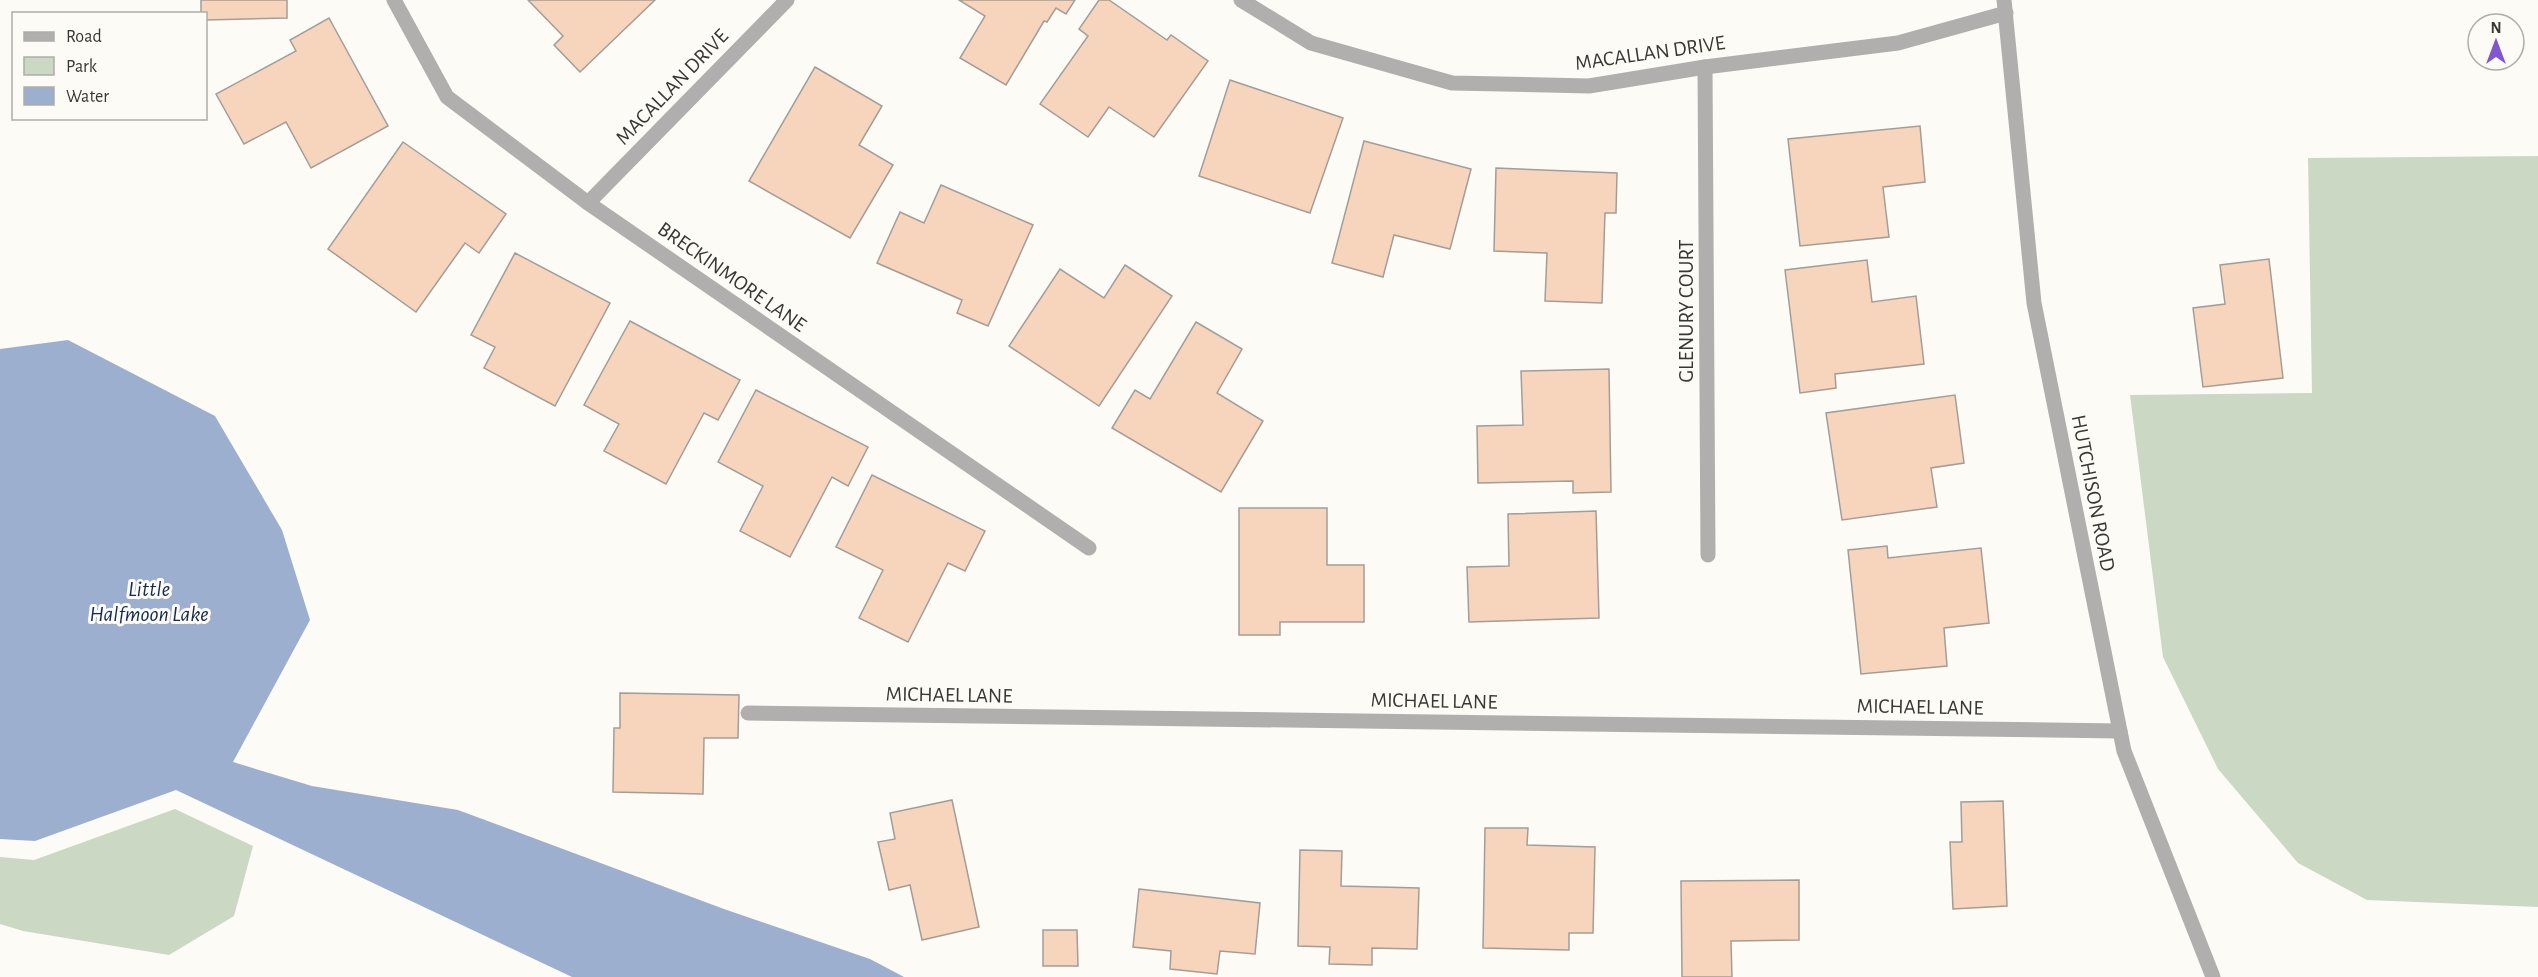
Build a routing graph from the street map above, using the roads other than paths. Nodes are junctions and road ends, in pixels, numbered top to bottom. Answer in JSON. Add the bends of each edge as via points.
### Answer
{"nodes":[{"id":1,"x":394,"y":0,"type":"edge"},
{"id":2,"x":787,"y":0,"type":"edge"},
{"id":3,"x":1241,"y":0,"type":"edge"},
{"id":4,"x":2005,"y":7,"type":"edge"},
{"id":5,"x":1705,"y":67,"type":"junction"},
{"id":6,"x":588,"y":203,"type":"junction"},
{"id":7,"x":1089,"y":548,"type":"dead end"},
{"id":8,"x":1708,"y":555,"type":"dead end"},
{"id":9,"x":748,"y":713,"type":"dead end"},
{"id":10,"x":2120,"y":731,"type":"junction"},
{"id":11,"x":2213,"y":977,"type":"edge"}],
"edges":[{"from":1,"to":6,"type":"street","name":"BRECKINMORE LANE","via":[[447,97]]},
{"from":2,"to":6,"type":"street","name":"MACALLAN DRIVE"},
{"from":3,"to":5,"type":"street","name":"MACALLAN DRIVE","via":[[1311,43],[1452,83],[1588,86]]},
{"from":4,"to":5,"type":"street","name":"MACALLAN DRIVE","via":[[1898,43]]},
{"from":4,"to":10,"type":"street","name":"HUTCHISON ROAD","via":[[2034,303]]},
{"from":5,"to":8,"type":"street","name":"GLENURY COURT"},
{"from":6,"to":7,"type":"street","name":"BRECKINMORE LANE"},
{"from":9,"to":10,"type":"street","name":"MICHAEL LANE"},
{"from":10,"to":11,"type":"street","name":"HUTCHISON ROAD","via":[[2124,751]]}]}
